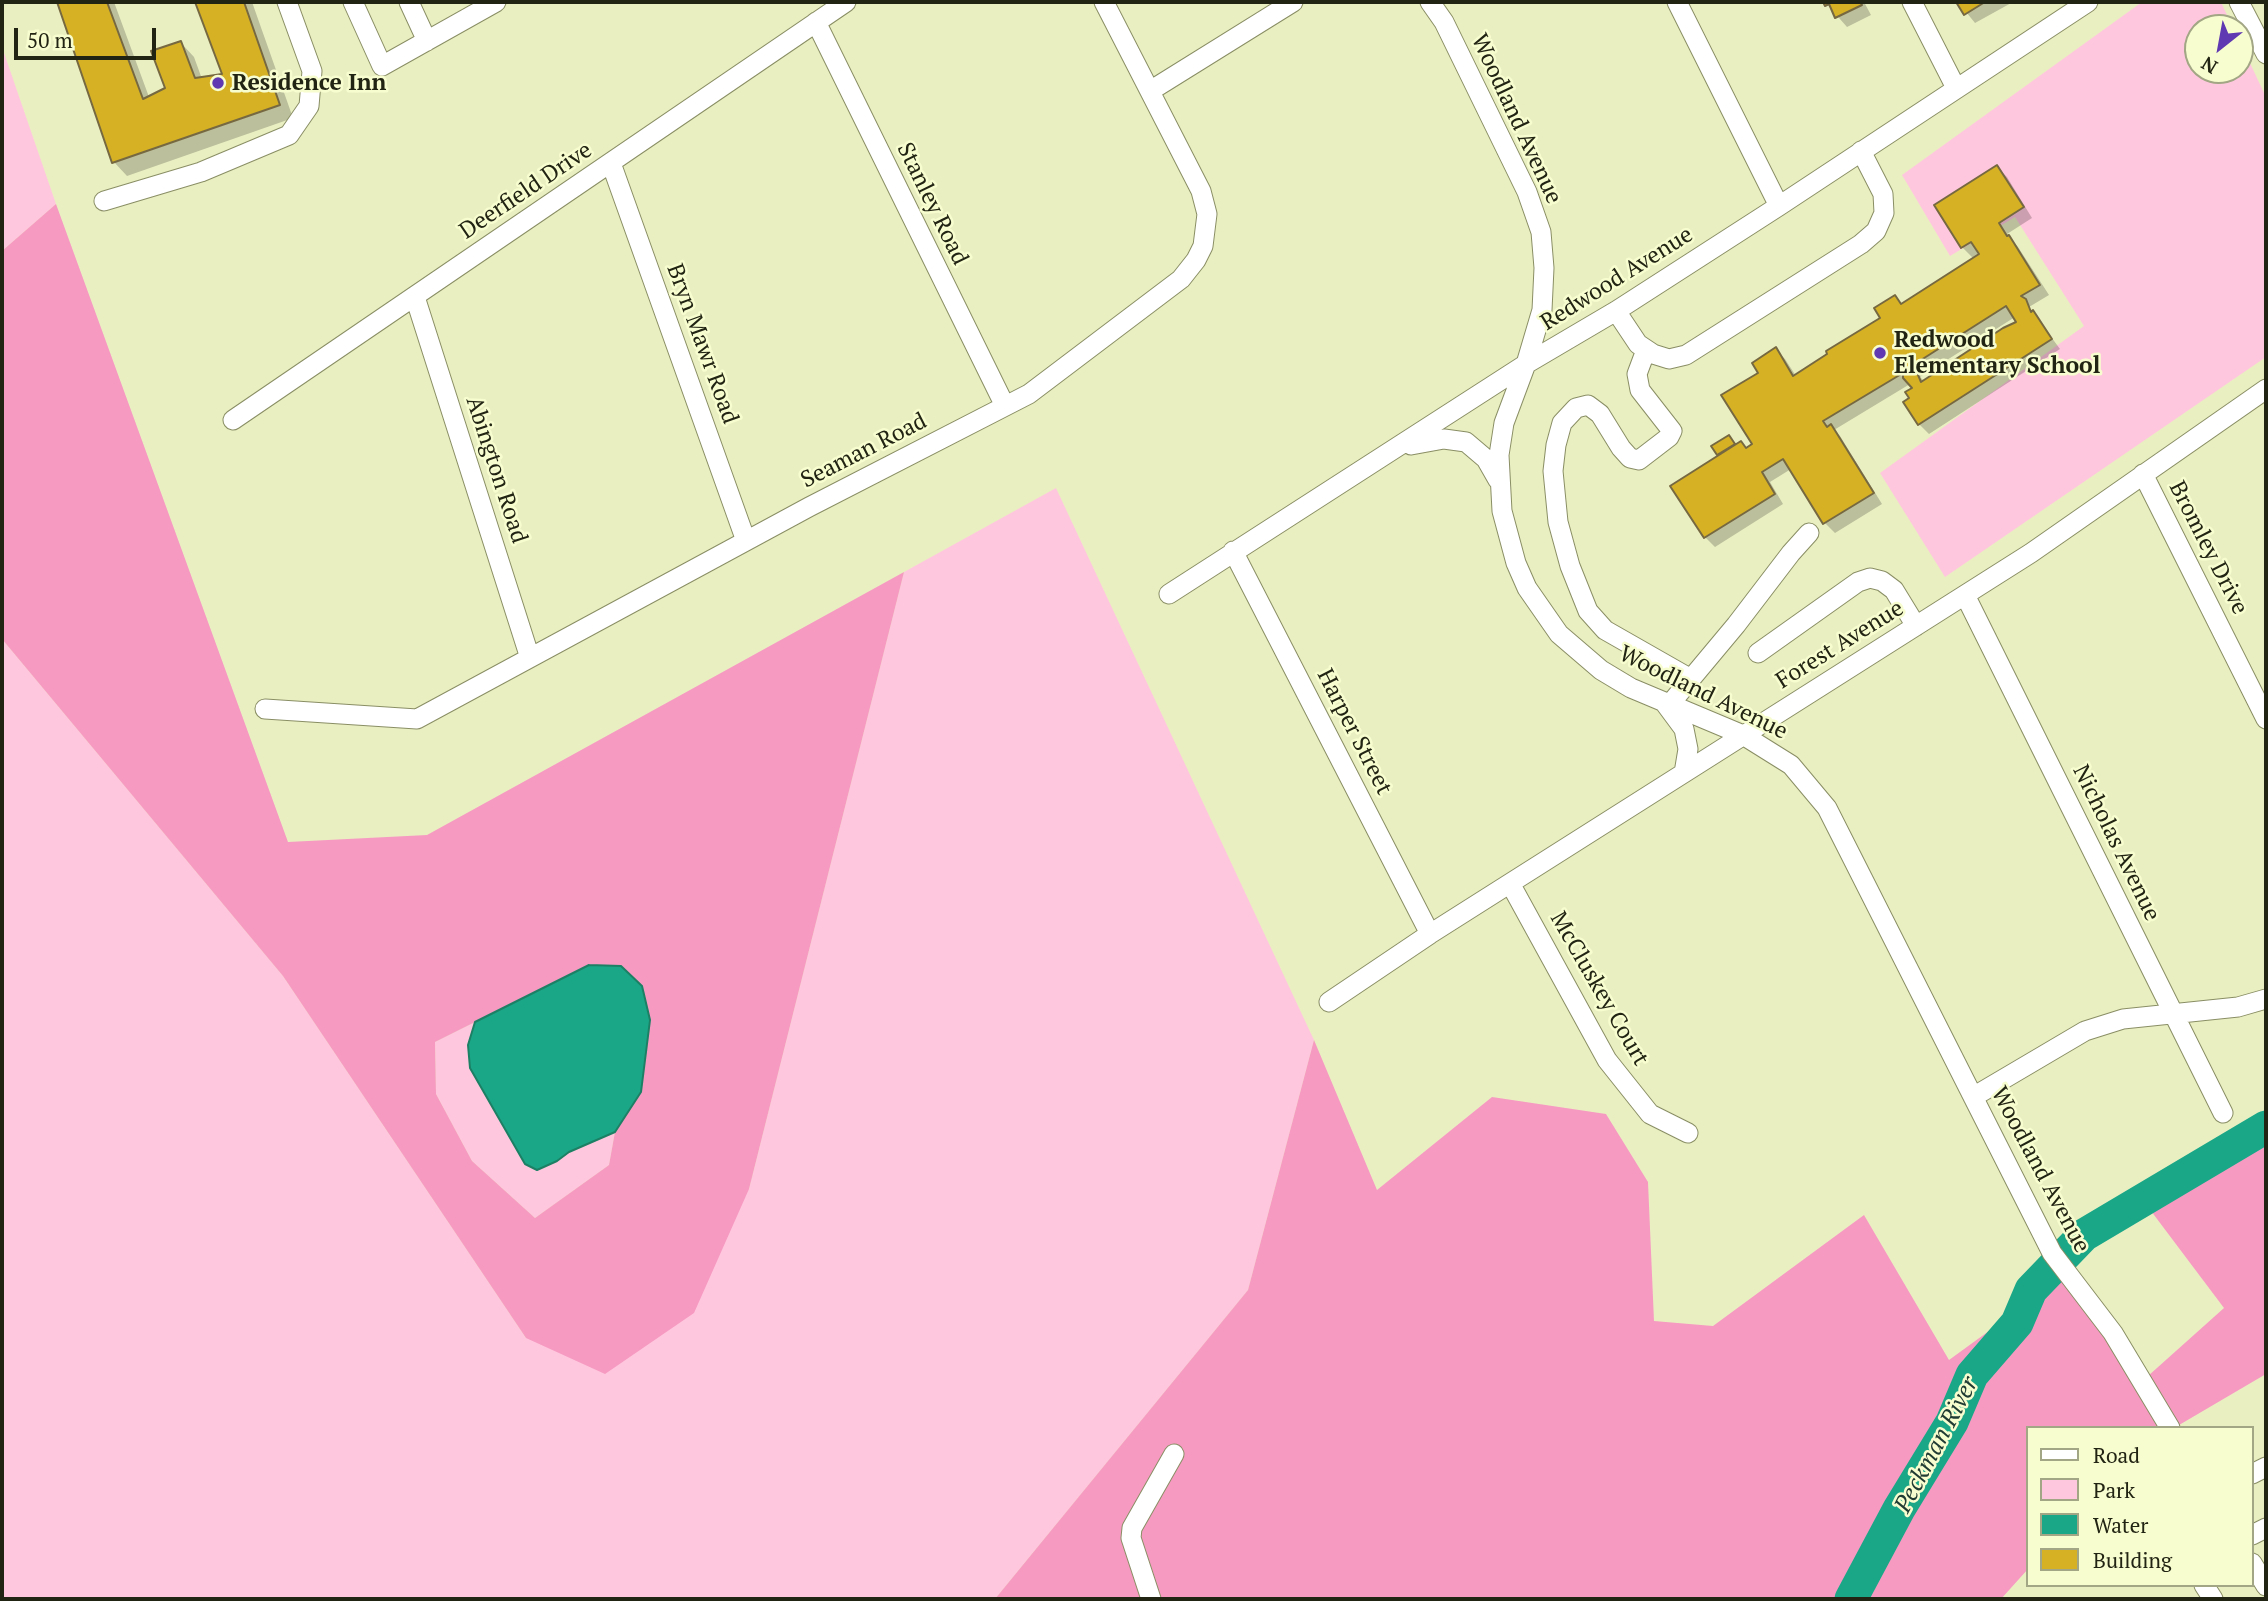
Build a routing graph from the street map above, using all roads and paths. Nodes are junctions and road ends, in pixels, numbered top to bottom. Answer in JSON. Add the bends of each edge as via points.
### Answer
{"nodes":[{"id":1,"x":287,"y":2,"type":"edge"},
{"id":2,"x":353,"y":2,"type":"edge"},
{"id":3,"x":409,"y":2,"type":"edge"},
{"id":4,"x":496,"y":2,"type":"edge"},
{"id":5,"x":845,"y":2,"type":"edge"},
{"id":6,"x":1104,"y":2,"type":"edge"},
{"id":7,"x":1293,"y":2,"type":"edge"},
{"id":8,"x":1430,"y":2,"type":"edge"},
{"id":9,"x":1677,"y":2,"type":"edge"},
{"id":10,"x":1912,"y":2,"type":"edge"},
{"id":11,"x":2088,"y":2,"type":"edge"},
{"id":12,"x":2239,"y":2,"type":"edge"},
{"id":13,"x":816,"y":22,"type":"junction"},
{"id":14,"x":427,"y":41,"type":"junction"},
{"id":15,"x":2266,"y":54,"type":"edge"},
{"id":16,"x":1956,"y":88,"type":"junction"},
{"id":17,"x":1150,"y":91,"type":"junction"},
{"id":18,"x":1861,"y":151,"type":"junction"},
{"id":19,"x":611,"y":163,"type":"junction"},
{"id":20,"x":104,"y":201,"type":"dead end"},
{"id":21,"x":1779,"y":206,"type":"junction"},
{"id":22,"x":415,"y":296,"type":"junction"},
{"id":23,"x":1616,"y":311,"type":"junction"},
{"id":24,"x":1646,"y":350,"type":"junction"},
{"id":25,"x":1526,"y":364,"type":"junction"},
{"id":26,"x":2266,"y":389,"type":"edge"},
{"id":27,"x":1005,"y":407,"type":"junction"},
{"id":28,"x":233,"y":420,"type":"dead end"},
{"id":29,"x":1400,"y":448,"type":"junction"},
{"id":30,"x":2143,"y":474,"type":"junction"},
{"id":31,"x":1500,"y":484,"type":"junction"},
{"id":32,"x":1809,"y":533,"type":"dead end"},
{"id":33,"x":746,"y":541,"type":"junction"},
{"id":34,"x":1233,"y":551,"type":"junction"},
{"id":35,"x":1169,"y":594,"type":"dead end"},
{"id":36,"x":1965,"y":594,"type":"junction"},
{"id":37,"x":1916,"y":626,"type":"junction"},
{"id":38,"x":1758,"y":653,"type":"dead end"},
{"id":39,"x":530,"y":658,"type":"junction"},
{"id":40,"x":1691,"y":679,"type":"junction"},
{"id":41,"x":1667,"y":702,"type":"junction"},
{"id":42,"x":265,"y":709,"type":"dead end"},
{"id":43,"x":2266,"y":719,"type":"edge"},
{"id":44,"x":1743,"y":735,"type":"junction"},
{"id":45,"x":1684,"y":773,"type":"junction"},
{"id":46,"x":1511,"y":885,"type":"junction"},
{"id":47,"x":1430,"y":934,"type":"junction"},
{"id":48,"x":2266,"y":999,"type":"edge"},
{"id":49,"x":1329,"y":1002,"type":"dead end"},
{"id":50,"x":2173,"y":1013,"type":"junction"},
{"id":51,"x":1973,"y":1097,"type":"junction"},
{"id":52,"x":2223,"y":1113,"type":"dead end"},
{"id":53,"x":1688,"y":1133,"type":"dead end"},
{"id":54,"x":2169,"y":1426,"type":"edge"},
{"id":55,"x":1174,"y":1454,"type":"dead end"},
{"id":56,"x":2254,"y":1566,"type":"edge"},
{"id":57,"x":2266,"y":1586,"type":"edge"},
{"id":58,"x":1151,"y":1599,"type":"edge"}],
"edges":[{"from":1,"to":20,"type":"street","via":[[312,71],[309,106],[289,135],[201,172]]},
{"from":2,"to":14,"type":"street","via":[[382,66]]},
{"from":3,"to":14,"type":"street"},
{"from":4,"to":14,"type":"street"},
{"from":5,"to":13,"type":"street","name":"Deerfield Drive"},
{"from":6,"to":17,"type":"street","name":"Seaman Road"},
{"from":7,"to":17,"type":"street"},
{"from":8,"to":25,"type":"street","name":"Woodland Avenue","via":[[1527,192],[1541,232],[1542,310]]},
{"from":9,"to":21,"type":"street"},
{"from":10,"to":16,"type":"street"},
{"from":11,"to":16,"type":"street","name":"Redwood Avenue"},
{"from":12,"to":15,"type":"street"},
{"from":13,"to":19,"type":"street","name":"Deerfield Drive"},
{"from":13,"to":27,"type":"street","name":"Stanley Road"},
{"from":16,"to":18,"type":"street","name":"Redwood Avenue"},
{"from":17,"to":27,"type":"street","name":"Seaman Road","via":[[1200,191],[1207,222],[1200,253],[1181,279],[1029,394]]},
{"from":18,"to":21,"type":"street","name":"Redwood Avenue"},
{"from":18,"to":24,"type":"street","via":[[1883,194],[1884,213],[1876,231],[1686,355],[1670,359]]},
{"from":19,"to":22,"type":"street","name":"Deerfield Drive"},
{"from":19,"to":33,"type":"street","name":"Bryn Mawr Road"},
{"from":21,"to":23,"type":"street","name":"Redwood Avenue"},
{"from":22,"to":28,"type":"street","name":"Deerfield Drive"},
{"from":22,"to":39,"type":"street","name":"Abington Road"},
{"from":23,"to":24,"type":"street"},
{"from":23,"to":25,"type":"street","name":"Redwood Avenue"},
{"from":24,"to":40,"type":"street","via":[[1637,374],[1640,390],[1672,431],[1669,437],[1639,460],[1630,458],[1600,414],[1588,405],[1576,408],[1562,423],[1556,445],[1553,471],[1558,522],[1588,611],[1605,630]]},
{"from":25,"to":29,"type":"street","name":"Redwood Avenue"},
{"from":25,"to":31,"type":"street","name":"Woodland Avenue","via":[[1504,423]]},
{"from":26,"to":30,"type":"street","name":"Forest Avenue"},
{"from":27,"to":33,"type":"street","name":"Seaman Road"},
{"from":29,"to":31,"type":"street","via":[[1444,439],[1466,442],[1486,459]]},
{"from":29,"to":34,"type":"street","name":"Redwood Avenue"},
{"from":30,"to":36,"type":"street","name":"Forest Avenue"},
{"from":30,"to":43,"type":"street","name":"Bromley Drive"},
{"from":31,"to":41,"type":"street","name":"Woodland Avenue","via":[[1516,563],[1527,588],[1559,634],[1601,670]]},
{"from":32,"to":40,"type":"street"},
{"from":33,"to":39,"type":"street","name":"Seaman Road"},
{"from":34,"to":35,"type":"street","name":"Redwood Avenue"},
{"from":34,"to":47,"type":"street","name":"Harper Street"},
{"from":36,"to":37,"type":"street","name":"Forest Avenue"},
{"from":36,"to":50,"type":"street","name":"Nicholas Avenue"},
{"from":37,"to":38,"type":"street","via":[[1894,590],[1870,578]]},
{"from":37,"to":44,"type":"street","name":"Forest Avenue"},
{"from":39,"to":42,"type":"street","name":"Seaman Road","via":[[416,719]]},
{"from":40,"to":41,"type":"street"},
{"from":41,"to":44,"type":"street","name":"Woodland Avenue"},
{"from":41,"to":45,"type":"street","via":[[1684,729],[1688,749]]},
{"from":44,"to":45,"type":"street","name":"Forest Avenue"},
{"from":44,"to":51,"type":"street","name":"Woodland Avenue","via":[[1791,765],[1827,808]]},
{"from":45,"to":46,"type":"street","name":"Forest Avenue"},
{"from":46,"to":47,"type":"street","name":"Forest Avenue"},
{"from":46,"to":53,"type":"street","name":"McCluskey Court","via":[[1607,1060],[1650,1114]]},
{"from":47,"to":49,"type":"street","name":"Forest Avenue"},
{"from":48,"to":50,"type":"street","via":[[2238,1007]]},
{"from":50,"to":51,"type":"street","via":[[2123,1019],[2085,1031]]},
{"from":50,"to":52,"type":"street","name":"Nicholas Avenue"},
{"from":51,"to":54,"type":"street","name":"Woodland Avenue","via":[[2058,1260],[2113,1333]]},
{"from":55,"to":58,"type":"street","via":[[1132,1528],[1131,1538]]},
{"from":56,"to":57,"type":"street"}]}
